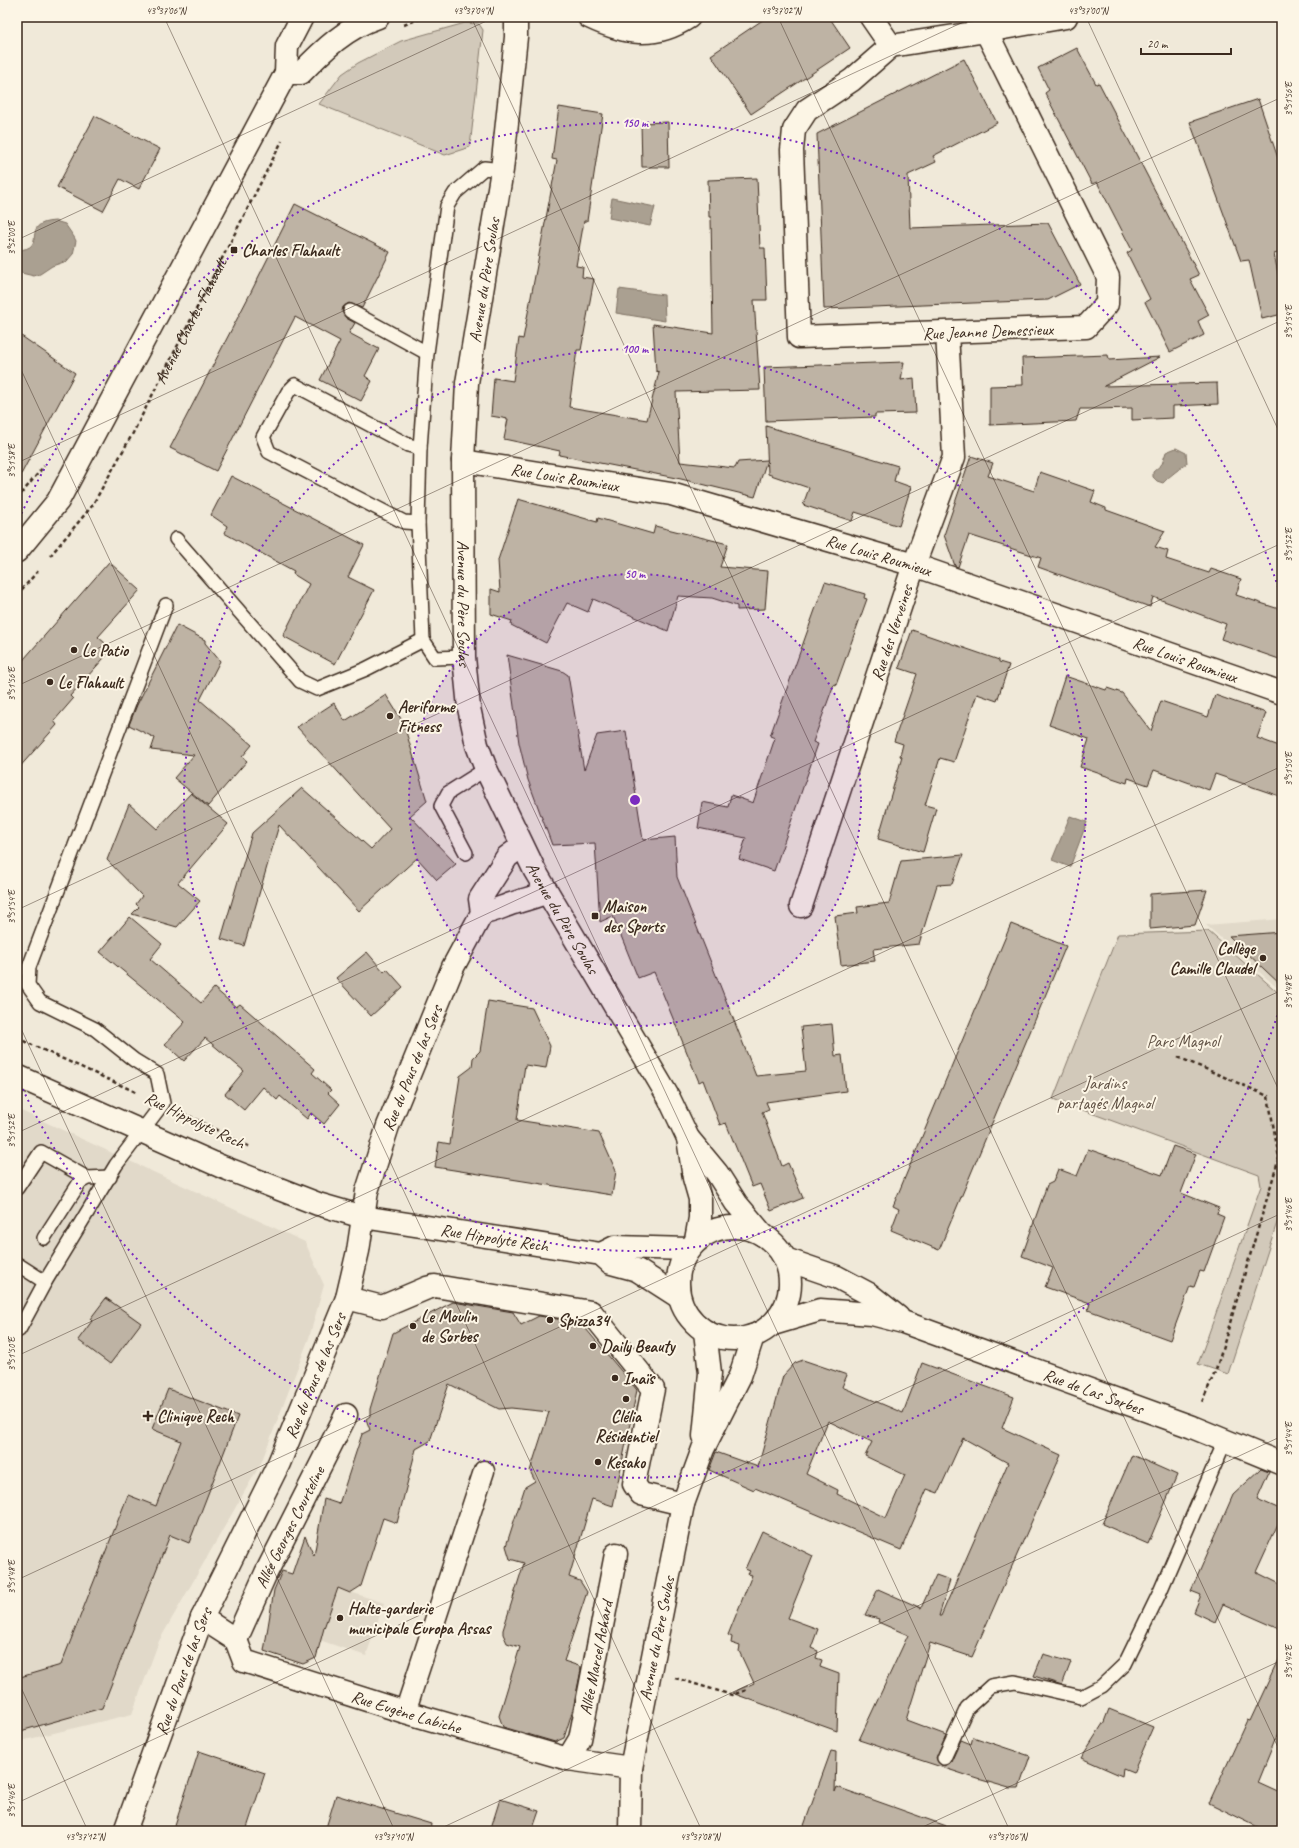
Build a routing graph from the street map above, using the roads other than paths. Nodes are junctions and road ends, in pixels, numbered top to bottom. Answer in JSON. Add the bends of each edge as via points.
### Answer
{"nodes":[{"id":1,"x":302,"y":17,"type":"edge"},
{"id":2,"x":378,"y":17,"type":"edge"},
{"id":3,"x":516,"y":17,"type":"edge"},
{"id":4,"x":589,"y":17,"type":"edge"},
{"id":5,"x":689,"y":17,"type":"edge"},
{"id":6,"x":871,"y":17,"type":"edge"},
{"id":7,"x":1066,"y":17,"type":"edge"},
{"id":8,"x":986,"y":31,"type":"junction"},
{"id":9,"x":891,"y":46,"type":"junction"},
{"id":10,"x":286,"y":73,"type":"junction"},
{"id":11,"x":502,"y":170,"type":"junction"},
{"id":12,"x":350,"y":311,"type":"dead end"},
{"id":13,"x":947,"y":333,"type":"junction"},
{"id":14,"x":427,"y":353,"type":"junction"},
{"id":15,"x":420,"y":448,"type":"junction"},
{"id":16,"x":463,"y":461,"type":"junction"},
{"id":17,"x":418,"y":524,"type":"junction"},
{"id":18,"x":176,"y":539,"type":"dead end"},
{"id":19,"x":17,"y":550,"type":"edge"},
{"id":20,"x":914,"y":565,"type":"junction"},
{"id":21,"x":166,"y":605,"type":"dead end"},
{"id":22,"x":423,"y":640,"type":"junction"},
{"id":23,"x":464,"y":656,"type":"junction"},
{"id":24,"x":1282,"y":693,"type":"edge"},
{"id":25,"x":486,"y":769,"type":"junction"},
{"id":26,"x":522,"y":846,"type":"junction"},
{"id":27,"x":466,"y":853,"type":"dead end"},
{"id":28,"x":547,"y":892,"type":"junction"},
{"id":29,"x":801,"y":906,"type":"dead end"},
{"id":30,"x":482,"y":913,"type":"junction"},
{"id":31,"x":17,"y":1076,"type":"edge"},
{"id":32,"x":143,"y":1131,"type":"junction"},
{"id":33,"x":688,"y":1138,"type":"junction"},
{"id":34,"x":110,"y":1177,"type":"junction"},
{"id":35,"x":87,"y":1178,"type":"junction"},
{"id":36,"x":17,"y":1188,"type":"edge"},
{"id":37,"x":363,"y":1217,"type":"junction"},
{"id":38,"x":763,"y":1235,"type":"junction"},
{"id":39,"x":44,"y":1238,"type":"dead end"},
{"id":40,"x":692,"y":1245,"type":"junction"},
{"id":41,"x":601,"y":1254,"type":"junction"},
{"id":42,"x":785,"y":1259,"type":"junction"},
{"id":43,"x":17,"y":1264,"type":"edge"},
{"id":44,"x":45,"y":1282,"type":"junction"},
{"id":45,"x":347,"y":1298,"type":"junction"},
{"id":46,"x":679,"y":1298,"type":"junction"},
{"id":47,"x":903,"y":1322,"type":"junction"},
{"id":48,"x":773,"y":1324,"type":"junction"},
{"id":49,"x":19,"y":1330,"type":"dead end"},
{"id":50,"x":705,"y":1332,"type":"junction"},
{"id":51,"x":753,"y":1336,"type":"junction"},
{"id":52,"x":346,"y":1415,"type":"dead end"},
{"id":53,"x":1225,"y":1441,"type":"junction"},
{"id":54,"x":703,"y":1448,"type":"junction"},
{"id":55,"x":1282,"y":1464,"type":"edge"},
{"id":56,"x":484,"y":1470,"type":"dead end"},
{"id":57,"x":683,"y":1504,"type":"junction"},
{"id":58,"x":616,"y":1554,"type":"dead end"},
{"id":59,"x":202,"y":1618,"type":"junction"},
{"id":60,"x":236,"y":1640,"type":"junction"},
{"id":61,"x":405,"y":1712,"type":"junction"},
{"id":62,"x":944,"y":1758,"type":"dead end"},
{"id":63,"x":568,"y":1759,"type":"junction"},
{"id":64,"x":632,"y":1768,"type":"junction"},
{"id":65,"x":125,"y":1831,"type":"edge"},
{"id":66,"x":630,"y":1831,"type":"edge"}],
"edges":[{"from":1,"to":10,"type":"street","name":"Avenue Charles Flahault","via":[[286,46]]},
{"from":2,"to":10,"type":"street","via":[[327,46],[301,73]]},
{"from":3,"to":11,"type":"street","name":"Avenue du Père Soulas"},
{"from":4,"to":5,"type":"street","via":[[633,33],[659,31]]},
{"from":6,"to":9,"type":"street"},
{"from":7,"to":8,"type":"street"},
{"from":8,"to":9,"type":"street"},
{"from":8,"to":13,"type":"street","name":"Rue Jeanne Demessieux","via":[[1108,277],[1107,304],[1086,327]]},
{"from":9,"to":13,"type":"street","name":"Rue Jeanne Demessieux","via":[[852,80],[807,110],[794,130],[792,150],[799,337]]},
{"from":10,"to":19,"type":"street","name":"Avenue Charles Flahault","via":[[58,501]]},
{"from":11,"to":14,"type":"lane","via":[[484,168],[454,193],[447,206]]},
{"from":11,"to":16,"type":"street","name":"Avenue du Père Soulas","via":[[467,383]]},
{"from":12,"to":14,"type":"lane"},
{"from":13,"to":20,"type":"street","name":"Rue des Verveines","via":[[954,457]]},
{"from":14,"to":15,"type":"lane"},
{"from":15,"to":17,"type":"lane"},
{"from":15,"to":17,"type":"lane","via":[[408,445],[295,385],[288,392],[263,437],[268,452],[404,522]]},
{"from":16,"to":20,"type":"street","name":"Rue Louis Roumieux","via":[[672,494]]},
{"from":16,"to":23,"type":"street","name":"Avenue du Père Soulas"},
{"from":17,"to":22,"type":"lane"},
{"from":18,"to":22,"type":"lane","via":[[300,681],[317,689],[366,669]]},
{"from":20,"to":24,"type":"street","name":"Rue Louis Roumieux"},
{"from":20,"to":29,"type":"street","name":"Rue des Verveines"},
{"from":21,"to":32,"type":"lane","via":[[28,968],[28,985],[40,1002],[95,1029],[134,1060],[157,1074],[163,1103]]},
{"from":22,"to":23,"type":"lane","via":[[435,658]]},
{"from":23,"to":25,"type":"street","name":"Avenue du Père Soulas","via":[[469,708],[477,745]]},
{"from":25,"to":26,"type":"street","name":"Avenue du Père Soulas"},
{"from":25,"to":27,"type":"lane","via":[[448,793],[441,806]]},
{"from":26,"to":28,"type":"street","name":"Avenue du Père Soulas"},
{"from":26,"to":30,"type":"street","name":"Rue du Pous de las Sers","via":[[507,857],[480,899]]},
{"from":28,"to":30,"type":"street","via":[[493,912]]},
{"from":28,"to":33,"type":"street","name":"Avenue du Père Soulas","via":[[668,1098]]},
{"from":30,"to":37,"type":"street","name":"Rue du Pous de las Sers","via":[[453,967],[388,1126],[370,1179]]},
{"from":31,"to":32,"type":"street","name":"Rue Hippolyte Rech"},
{"from":32,"to":34,"type":"lane","via":[[116,1165]]},
{"from":32,"to":37,"type":"street","name":"Rue Hippolyte Rech","via":[[220,1166],[318,1204]]},
{"from":33,"to":38,"type":"street","name":"Avenue du Père Soulas"},
{"from":33,"to":40,"type":"street","name":"Avenue du Père Soulas","via":[[700,1199],[700,1218]]},
{"from":34,"to":35,"type":"lane"},
{"from":34,"to":44,"type":"lane"},
{"from":35,"to":36,"type":"lane","via":[[41,1152]]},
{"from":35,"to":39,"type":"lane","via":[[80,1182]]},
{"from":37,"to":41,"type":"street","name":"Rue Hippolyte Rech"},
{"from":37,"to":45,"type":"street","name":"Rue du Pous de las Sers"},
{"from":38,"to":40,"type":"street","via":[[747,1228],[729,1227],[711,1231]]},
{"from":38,"to":42,"type":"street","via":[[776,1245]]},
{"from":40,"to":41,"type":"street","name":"Rue Hippolyte Rech","via":[[615,1247]]},
{"from":40,"to":46,"type":"street","via":[[681,1264],[677,1281]]},
{"from":41,"to":46,"type":"street","name":"Rue Hippolyte Rech","via":[[611,1263],[637,1270]]},
{"from":42,"to":47,"type":"street","name":"Rue de Las Sorbes","via":[[837,1277],[856,1287],[869,1294]]},
{"from":42,"to":48,"type":"street","via":[[790,1276],[790,1293],[784,1310]]},
{"from":43,"to":44,"type":"lane"},
{"from":44,"to":49,"type":"lane"},
{"from":45,"to":57,"type":"street","via":[[382,1307],[435,1286],[591,1312],[653,1389],[634,1484],[641,1494]]},
{"from":45,"to":59,"type":"street","name":"Rue du Pous de las Sers","via":[[279,1463]]},
{"from":46,"to":50,"type":"street","via":[[685,1311]]},
{"from":47,"to":48,"type":"street","name":"Rue de Las Sorbes","via":[[872,1314],[820,1310]]},
{"from":47,"to":53,"type":"street","name":"Rue de Las Sorbes"},
{"from":48,"to":51,"type":"street"},
{"from":50,"to":51,"type":"street","via":[[720,1338],[736,1340]]},
{"from":50,"to":54,"type":"street","name":"Avenue du Père Soulas","via":[[710,1373]]},
{"from":51,"to":54,"type":"street","name":"Avenue du Père Soulas","via":[[740,1376]]},
{"from":52,"to":60,"type":"street","name":"Allée Georges Courteline","via":[[266,1573]]},
{"from":53,"to":55,"type":"street","name":"Rue de Las Sorbes"},
{"from":53,"to":62,"type":"lane","via":[[1159,1594],[1125,1664],[1102,1686],[1081,1697],[1015,1682],[990,1686],[967,1708]]},
{"from":54,"to":57,"type":"street","name":"Avenue du Père Soulas"},
{"from":56,"to":61,"type":"street"},
{"from":57,"to":64,"type":"street","name":"Avenue du Père Soulas"},
{"from":58,"to":63,"type":"street","name":"Allée Marcel Achard","via":[[580,1739]]},
{"from":59,"to":60,"type":"street"},
{"from":59,"to":65,"type":"street","name":"Rue du Pous de las Sers"},
{"from":60,"to":61,"type":"street","name":"Rue Eugène Labiche","via":[[244,1661]]},
{"from":61,"to":63,"type":"street","name":"Rue Eugène Labiche"},
{"from":63,"to":64,"type":"street","name":"Rue Eugène Labiche"},
{"from":64,"to":66,"type":"street","name":"Avenue du Père Soulas"}]}
